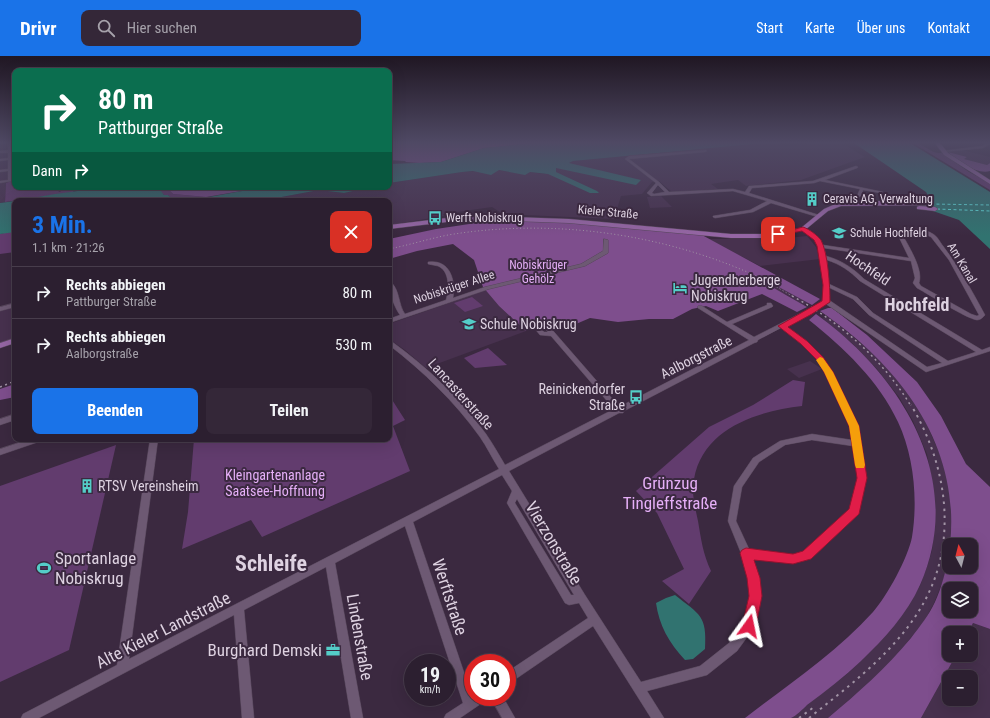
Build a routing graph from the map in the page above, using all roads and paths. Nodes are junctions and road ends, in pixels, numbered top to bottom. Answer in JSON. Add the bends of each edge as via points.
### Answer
{"nodes":[{"id":1,"x":10,"y":174,"type":"edge"},
{"id":2,"x":647,"y":174,"type":"edge"},
{"id":3,"x":837,"y":174,"type":"edge"},
{"id":4,"x":988,"y":175,"type":"edge"},
{"id":5,"x":821,"y":180,"type":"junction"},
{"id":6,"x":0,"y":182,"type":"edge"},
{"id":7,"x":990,"y":182,"type":"edge"},
{"id":8,"x":658,"y":183,"type":"junction"},
{"id":9,"x":862,"y":188,"type":"junction"},
{"id":10,"x":881,"y":192,"type":"dead end"},
{"id":11,"x":668,"y":193,"type":"junction"},
{"id":12,"x":747,"y":193,"type":"junction"},
{"id":13,"x":859,"y":196,"type":"dead end"},
{"id":14,"x":771,"y":201,"type":"junction"},
{"id":15,"x":888,"y":204,"type":"junction"},
{"id":16,"x":927,"y":206,"type":"junction"},
{"id":17,"x":935,"y":209,"type":"dead end"},
{"id":18,"x":820,"y":216,"type":"junction"},
{"id":19,"x":715,"y":217,"type":"dead end"},
{"id":20,"x":392,"y":227,"type":"edge"},
{"id":21,"x":803,"y":229,"type":"junction"},
{"id":22,"x":606,"y":240,"type":"dead end"},
{"id":23,"x":820,"y":246,"type":"junction"},
{"id":24,"x":822,"y":257,"type":"junction"},
{"id":25,"x":913,"y":260,"type":"junction"},
{"id":26,"x":430,"y":264,"type":"dead end"},
{"id":27,"x":827,"y":285,"type":"junction"},
{"id":28,"x":392,"y":286,"type":"edge"},
{"id":29,"x":449,"y":301,"type":"junction"},
{"id":30,"x":826,"y":302,"type":"junction"},
{"id":31,"x":769,"y":304,"type":"dead end"},
{"id":32,"x":12,"y":306,"type":"edge"},
{"id":33,"x":700,"y":307,"type":"dead end"},
{"id":34,"x":0,"y":309,"type":"edge"},
{"id":35,"x":404,"y":316,"type":"junction"},
{"id":36,"x":392,"y":320,"type":"edge"},
{"id":37,"x":728,"y":324,"type":"junction"},
{"id":38,"x":782,"y":326,"type":"junction"},
{"id":39,"x":552,"y":334,"type":"dead end"},
{"id":40,"x":12,"y":341,"type":"edge"},
{"id":41,"x":755,"y":341,"type":"junction"},
{"id":42,"x":392,"y":344,"type":"edge"},
{"id":43,"x":0,"y":346,"type":"edge"},
{"id":44,"x":990,"y":349,"type":"edge"},
{"id":45,"x":981,"y":352,"type":"junction"},
{"id":46,"x":947,"y":362,"type":"junction"},
{"id":47,"x":620,"y":411,"type":"junction"},
{"id":48,"x":12,"y":418,"type":"edge"},
{"id":49,"x":0,"y":422,"type":"edge"},
{"id":50,"x":29,"y":442,"type":"edge"},
{"id":51,"x":154,"y":442,"type":"edge"},
{"id":52,"x":858,"y":444,"type":"junction"},
{"id":53,"x":0,"y":452,"type":"edge"},
{"id":54,"x":504,"y":471,"type":"junction"},
{"id":55,"x":408,"y":521,"type":"junction"},
{"id":56,"x":746,"y":553,"type":"junction"},
{"id":57,"x":330,"y":562,"type":"junction"},
{"id":58,"x":239,"y":609,"type":"junction"},
{"id":59,"x":595,"y":619,"type":"junction"},
{"id":60,"x":122,"y":669,"type":"junction"},
{"id":61,"x":516,"y":673,"type":"edge"},
{"id":62,"x":639,"y":688,"type":"junction"},
{"id":63,"x":464,"y":690,"type":"edge"},
{"id":64,"x":468,"y":706,"type":"edge"},
{"id":65,"x":502,"y":706,"type":"edge"},
{"id":66,"x":27,"y":718,"type":"edge"},
{"id":67,"x":248,"y":718,"type":"edge"},
{"id":68,"x":357,"y":718,"type":"edge"},
{"id":69,"x":450,"y":718,"type":"edge"},
{"id":70,"x":509,"y":718,"type":"edge"},
{"id":71,"x":658,"y":718,"type":"edge"}],
"edges":[{"from":1,"to":6,"type":"street","via":[[10,181]]},
{"from":2,"to":8,"type":"street"},
{"from":3,"to":5,"type":"street"},
{"from":4,"to":7,"type":"main road"},
{"from":5,"to":9,"type":"street"},
{"from":5,"to":12,"type":"street","via":[[804,184],[750,187]]},
{"from":8,"to":11,"type":"street"},
{"from":8,"to":11,"type":"street","name":"Kieler Straße","via":[[649,193]]},
{"from":9,"to":10,"type":"street"},
{"from":9,"to":13,"type":"street"},
{"from":11,"to":12,"type":"street","name":"Kieler Straße","via":[[727,189]]},
{"from":12,"to":14,"type":"street","name":"Kieler Straße"},
{"from":14,"to":18,"type":"street","name":"Kieler Straße"},
{"from":14,"to":19,"type":"street","via":[[751,211]]},
{"from":15,"to":16,"type":"main road","name":"Kieler Straße"},
{"from":15,"to":16,"type":"main road","name":"Kieler Straße","via":[[921,203]]},
{"from":15,"to":18,"type":"main road","name":"Kieler Straße","via":[[840,204]]},
{"from":16,"to":17,"type":"main road","name":"Kieler Straße"},
{"from":18,"to":21,"type":"main road","name":"Kieler Straße"},
{"from":20,"to":21,"type":"main road","name":"Kieler Straße","via":[[455,219],[505,219],[581,222],[754,236]]},
{"from":21,"to":23,"type":"street","via":[[817,239]]},
{"from":22,"to":29,"type":"street","name":"Nobiskrüger Allee","via":[[606,252],[583,265],[487,288]]},
{"from":23,"to":24,"type":"street"},
{"from":23,"to":25,"type":"street"},
{"from":24,"to":27,"type":"street"},
{"from":24,"to":45,"type":"street","name":"Hochfeld","via":[[844,264],[862,280]]},
{"from":25,"to":25,"type":"street","name":"Am Kanal","via":[[898,231],[923,231],[933,236],[951,260],[982,315],[978,318],[969,315],[919,287],[916,283],[918,278]]},
{"from":26,"to":29,"type":"street","via":[[442,265],[449,276]]},
{"from":27,"to":30,"type":"street"},
{"from":27,"to":46,"type":"street","via":[[855,298],[871,314]]},
{"from":28,"to":35,"type":"street","via":[[399,310]]},
{"from":29,"to":35,"type":"street","name":"Nobiskrüger Allee"},
{"from":30,"to":38,"type":"street","name":"Aalborgstraße"},
{"from":30,"to":46,"type":"street","via":[[924,369],[928,370]]},
{"from":31,"to":37,"type":"street","via":[[770,306]]},
{"from":32,"to":34,"type":"street"},
{"from":33,"to":37,"type":"street"},
{"from":35,"to":36,"type":"street","name":"Nobiskrüger Allee"},
{"from":37,"to":41,"type":"street"},
{"from":38,"to":41,"type":"street","name":"Aalborgstraße"},
{"from":38,"to":52,"type":"street","via":[[804,342],[829,372],[854,426]]},
{"from":39,"to":47,"type":"street"},
{"from":40,"to":43,"type":"main road"},
{"from":41,"to":47,"type":"street","name":"Aalborgstraße"},
{"from":42,"to":54,"type":"street","name":"Lancasterstraße","via":[[434,379],[468,416]]},
{"from":44,"to":45,"type":"street"},
{"from":45,"to":46,"type":"street"},
{"from":47,"to":54,"type":"street","name":"Aalborgstraße"},
{"from":48,"to":49,"type":"street"},
{"from":50,"to":53,"type":"street"},
{"from":51,"to":60,"type":"street"},
{"from":52,"to":56,"type":"street","via":[[862,478],[855,511],[807,555],[793,559]]},
{"from":52,"to":56,"type":"street","via":[[812,437],[783,443],[756,460],[738,486],[732,521]]},
{"from":54,"to":55,"type":"street","name":"Alte Kieler Landstraße"},
{"from":54,"to":59,"type":"street","name":"Vierzonstraße","via":[[516,491],[511,503],[569,600],[581,598]]},
{"from":55,"to":57,"type":"street","name":"Alte Kieler Landstraße"},
{"from":55,"to":63,"type":"street","name":"Werftstraße"},
{"from":56,"to":62,"type":"street","via":[[754,578],[756,596],[749,626],[733,647],[703,671]]},
{"from":57,"to":58,"type":"street","name":"Alte Kieler Landstraße"},
{"from":57,"to":68,"type":"street","name":"Lindenstraße"},
{"from":58,"to":60,"type":"street","name":"Alte Kieler Landstraße"},
{"from":58,"to":67,"type":"street"},
{"from":59,"to":61,"type":"street"},
{"from":59,"to":62,"type":"street","name":"Vierzonstraße"},
{"from":60,"to":66,"type":"street","name":"Alte Kieler Landstraße"},
{"from":62,"to":71,"type":"street","name":"Vierzonstraße"},
{"from":64,"to":69,"type":"street"},
{"from":65,"to":70,"type":"street"}]}
